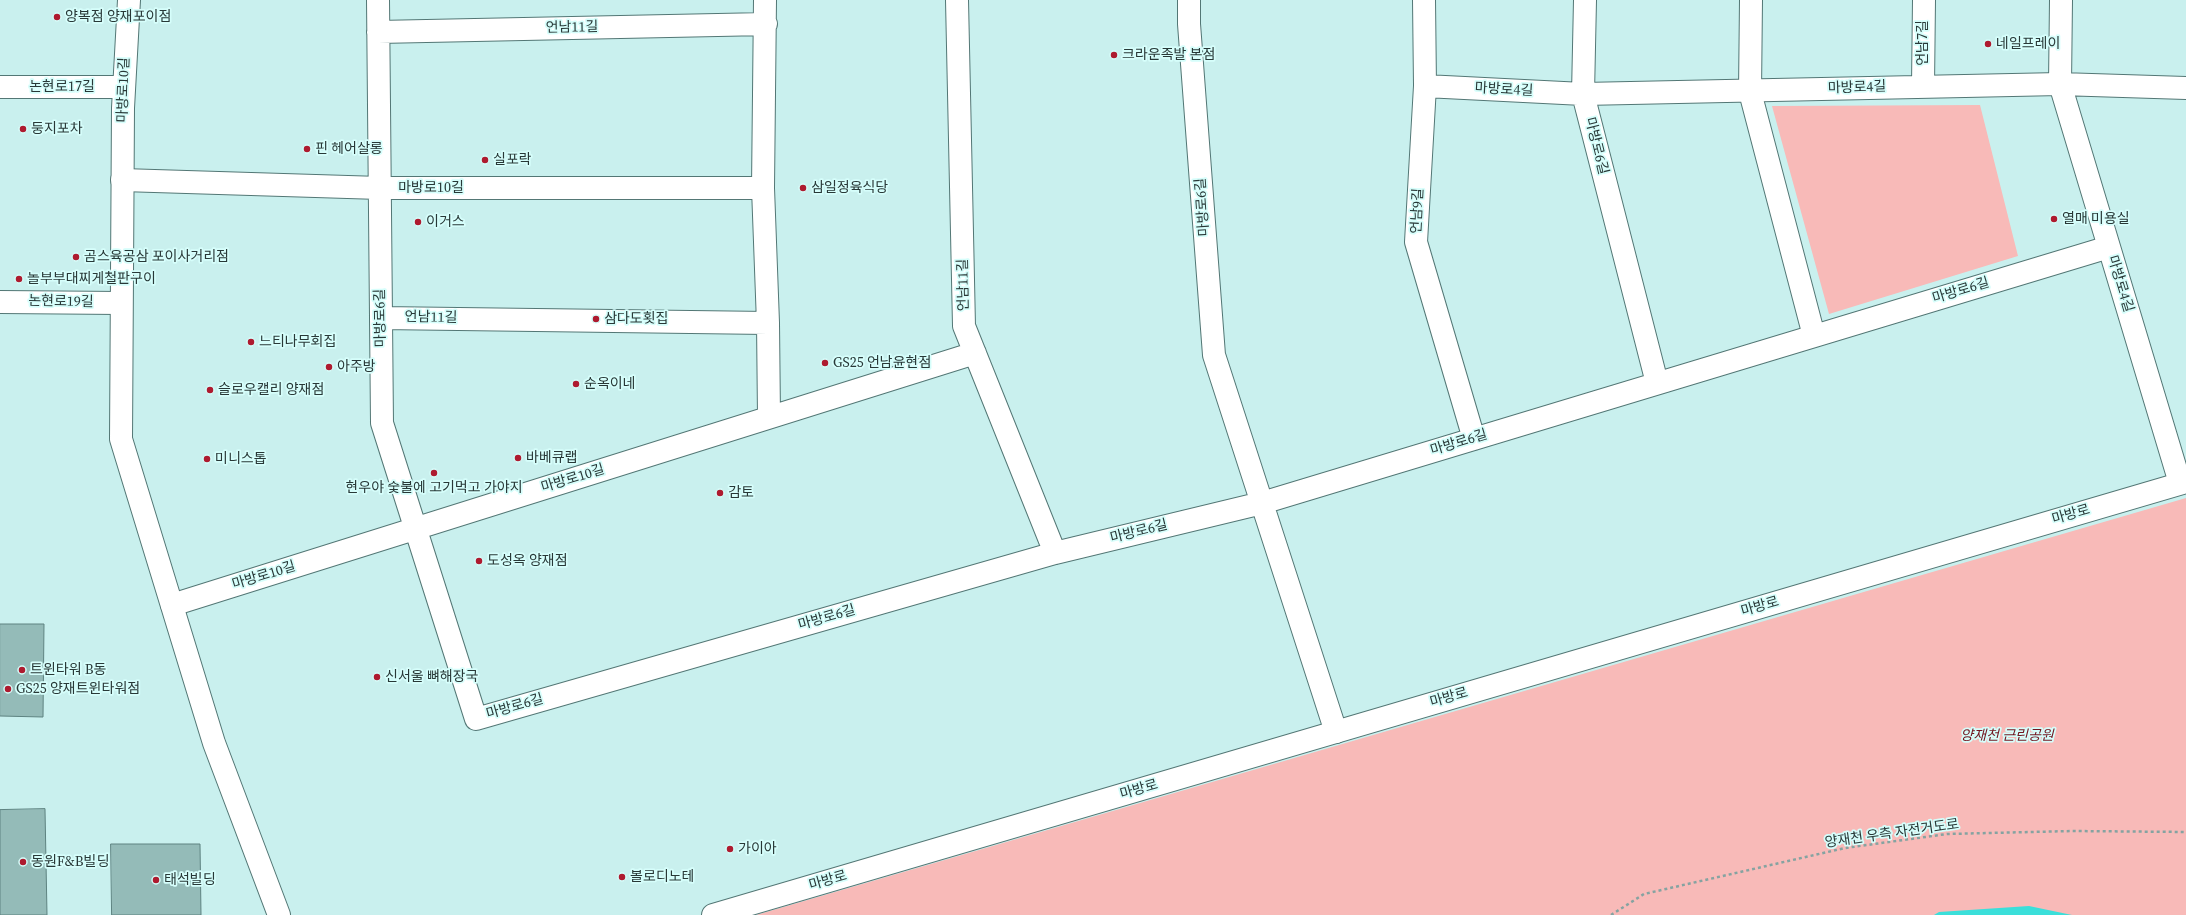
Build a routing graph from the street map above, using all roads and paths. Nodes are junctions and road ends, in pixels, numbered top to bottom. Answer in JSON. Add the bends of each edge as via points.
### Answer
{"nodes":[{"id":1,"x":129,"y":0,"type":"edge"},
{"id":2,"x":378,"y":0,"type":"edge"},
{"id":3,"x":765,"y":0,"type":"edge"},
{"id":4,"x":958,"y":0,"type":"edge"},
{"id":5,"x":1189,"y":0,"type":"edge"},
{"id":6,"x":1424,"y":0,"type":"edge"},
{"id":7,"x":1585,"y":0,"type":"edge"},
{"id":8,"x":1751,"y":0,"type":"edge"},
{"id":9,"x":1924,"y":0,"type":"edge"},
{"id":10,"x":2061,"y":0,"type":"edge"},
{"id":11,"x":766,"y":24,"type":"junction"},
{"id":12,"x":378,"y":32,"type":"junction"},
{"id":13,"x":2060,"y":84,"type":"junction"},
{"id":14,"x":1425,"y":86,"type":"junction"},
{"id":15,"x":1923,"y":86,"type":"junction"},
{"id":16,"x":0,"y":87,"type":"edge"},
{"id":17,"x":124,"y":87,"type":"junction"},
{"id":18,"x":2186,"y":88,"type":"edge"},
{"id":19,"x":1750,"y":92,"type":"junction"},
{"id":20,"x":1583,"y":94,"type":"junction"},
{"id":21,"x":122,"y":180,"type":"junction"},
{"id":22,"x":380,"y":188,"type":"junction"},
{"id":23,"x":763,"y":188,"type":"junction"},
{"id":24,"x":2109,"y":247,"type":"junction"},
{"id":25,"x":0,"y":302,"type":"edge"},
{"id":26,"x":122,"y":303,"type":"junction"},
{"id":27,"x":381,"y":318,"type":"junction"},
{"id":28,"x":768,"y":323,"type":"junction"},
{"id":29,"x":1814,"y":336,"type":"junction"},
{"id":30,"x":975,"y":353,"type":"junction"},
{"id":31,"x":1657,"y":383,"type":"junction"},
{"id":32,"x":769,"y":417,"type":"junction"},
{"id":33,"x":1474,"y":439,"type":"junction"},
{"id":34,"x":2183,"y":483,"type":"edge"},
{"id":35,"x":1262,"y":503,"type":"junction"},
{"id":36,"x":415,"y":528,"type":"junction"},
{"id":37,"x":1055,"y":553,"type":"junction"},
{"id":38,"x":172,"y":605,"type":"junction"},
{"id":39,"x":1336,"y":732,"type":"junction"},
{"id":40,"x":2186,"y":832,"type":"edge"},
{"id":41,"x":279,"y":915,"type":"edge"},
{"id":42,"x":713,"y":915,"type":"edge"},
{"id":43,"x":1611,"y":915,"type":"edge"}],
"edges":[{"from":1,"to":17,"type":"street","name":"마방로10길"},
{"from":2,"to":12,"type":"street","name":"마방로6길"},
{"from":3,"to":11,"type":"street"},
{"from":4,"to":30,"type":"street","name":"언남11길","via":[[964,326]]},
{"from":5,"to":35,"type":"street","name":"마방로6길","via":[[1214,355]]},
{"from":6,"to":14,"type":"street","name":"언남9길"},
{"from":7,"to":20,"type":"street"},
{"from":8,"to":19,"type":"street"},
{"from":9,"to":15,"type":"street","name":"언남7길"},
{"from":10,"to":13,"type":"street","name":"마방로4길"},
{"from":11,"to":12,"type":"street","name":"언남11길"},
{"from":11,"to":23,"type":"street"},
{"from":12,"to":22,"type":"street","name":"마방로6길"},
{"from":13,"to":15,"type":"street","name":"마방로4길"},
{"from":13,"to":18,"type":"street","name":"마방로4길"},
{"from":13,"to":24,"type":"street","name":"마방로4길"},
{"from":14,"to":20,"type":"street","name":"마방로4길"},
{"from":14,"to":33,"type":"street","name":"언남9길","via":[[1416,242]]},
{"from":15,"to":19,"type":"street","name":"마방로4길"},
{"from":16,"to":17,"type":"street","name":"논현로17길"},
{"from":17,"to":21,"type":"street","name":"마방로10길"},
{"from":19,"to":20,"type":"street","name":"마방로4길"},
{"from":19,"to":29,"type":"street"},
{"from":20,"to":31,"type":"street","name":"마방로6길"},
{"from":21,"to":22,"type":"street","name":"마방로10길"},
{"from":21,"to":26,"type":"street","name":"마방로10길"},
{"from":22,"to":23,"type":"street","name":"마방로10길"},
{"from":22,"to":27,"type":"street","name":"마방로6길"},
{"from":23,"to":28,"type":"street"},
{"from":24,"to":29,"type":"street","name":"마방로6길"},
{"from":24,"to":34,"type":"street","name":"마방로4길"},
{"from":25,"to":26,"type":"street","name":"논현로19길"},
{"from":26,"to":38,"type":"street","name":"마방로10길","via":[[121,439]]},
{"from":27,"to":28,"type":"street","name":"언남11길"},
{"from":27,"to":36,"type":"street","name":"마방로6길","via":[[382,424]]},
{"from":28,"to":32,"type":"street"},
{"from":29,"to":31,"type":"street","name":"마방로6길"},
{"from":30,"to":32,"type":"street","name":"마방로10길"},
{"from":30,"to":37,"type":"street","name":"언남11길"},
{"from":31,"to":33,"type":"street","name":"마방로6길"},
{"from":32,"to":36,"type":"street","name":"마방로10길"},
{"from":33,"to":35,"type":"street","name":"마방로6길"},
{"from":34,"to":39,"type":"street","name":"마방로"},
{"from":35,"to":37,"type":"street","name":"마방로6길"},
{"from":35,"to":39,"type":"street","name":"마방로6길"},
{"from":36,"to":37,"type":"street","name":"마방로6길","via":[[476,719]]},
{"from":36,"to":38,"type":"street","name":"마방로10길"},
{"from":38,"to":41,"type":"street","name":"마방로10길","via":[[214,742]]},
{"from":39,"to":42,"type":"street","name":"마방로"},
{"from":40,"to":43,"type":"path","name":"양재천 우측 자전거도로","via":[[1947,834],[1845,848],[1644,894]]}]}
